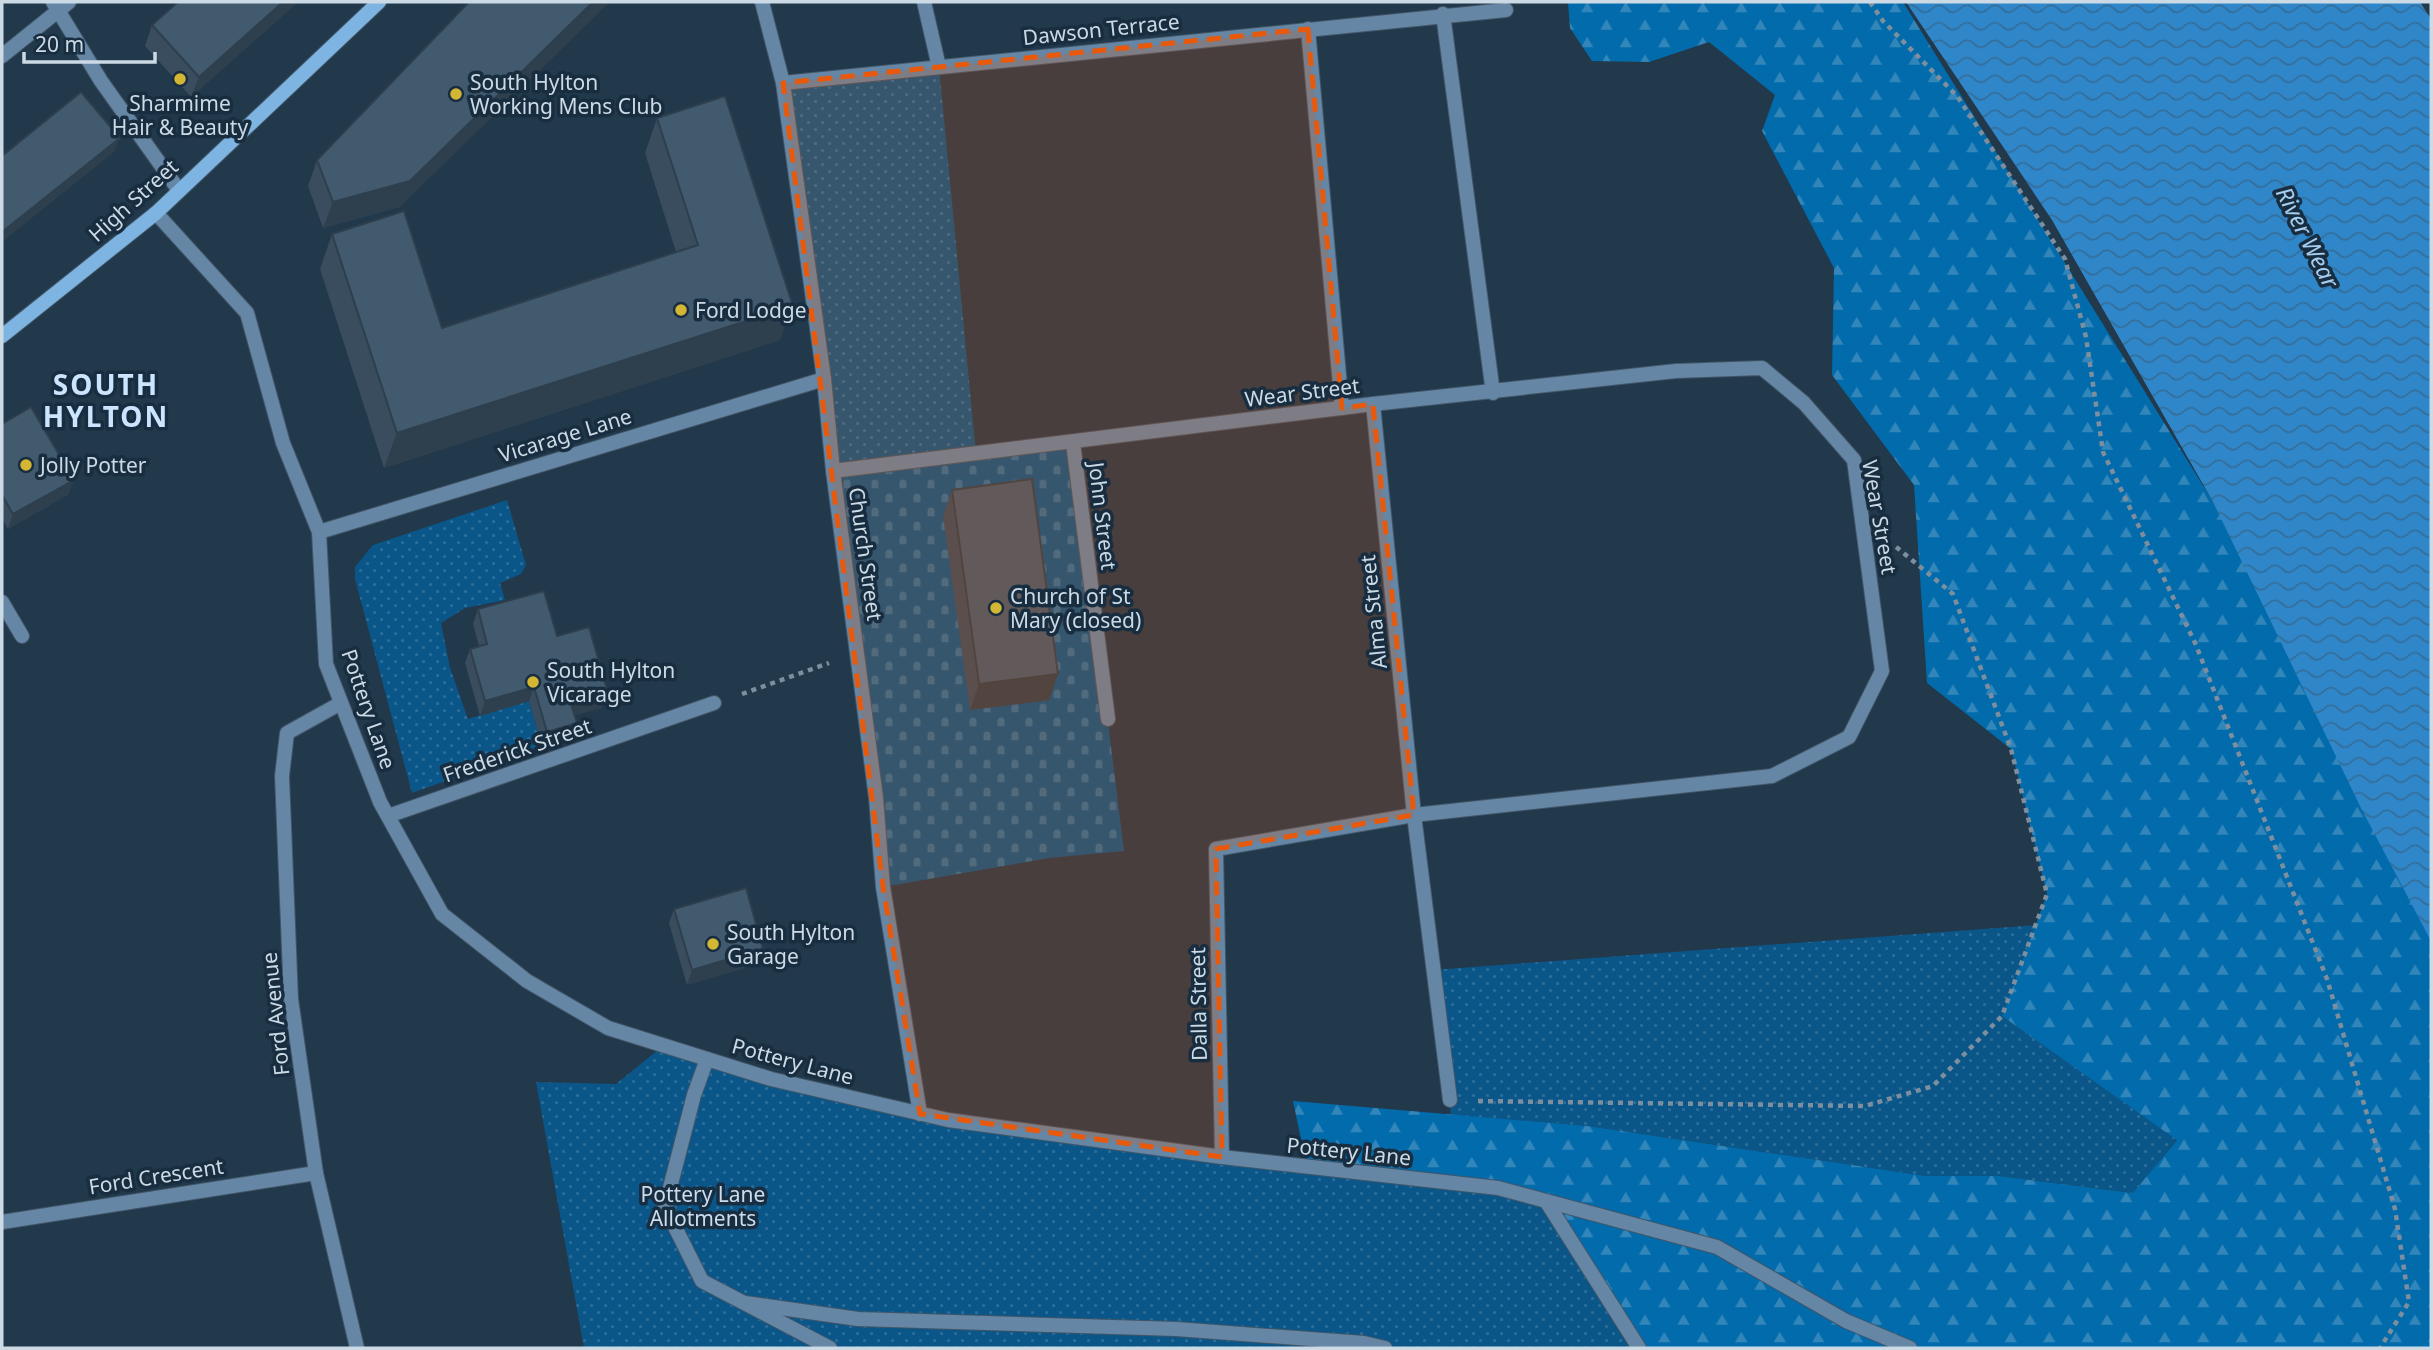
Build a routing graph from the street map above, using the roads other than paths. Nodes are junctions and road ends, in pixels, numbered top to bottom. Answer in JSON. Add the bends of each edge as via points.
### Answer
{"nodes":[{"id":1,"x":379,"y":2,"type":"edge"},
{"id":2,"x":762,"y":2,"type":"edge"},
{"id":3,"x":924,"y":2,"type":"edge"},
{"id":4,"x":60,"y":5,"type":"edge"},
{"id":5,"x":1506,"y":10,"type":"dead end"},
{"id":6,"x":1443,"y":15,"type":"junction"},
{"id":7,"x":1308,"y":29,"type":"junction"},
{"id":8,"x":2,"y":56,"type":"edge"},
{"id":9,"x":939,"y":67,"type":"junction"},
{"id":10,"x":783,"y":83,"type":"junction"},
{"id":11,"x":178,"y":189,"type":"junction"},
{"id":12,"x":156,"y":213,"type":"junction"},
{"id":13,"x":2,"y":336,"type":"edge"},
{"id":14,"x":824,"y":379,"type":"junction"},
{"id":15,"x":1493,"y":393,"type":"junction"},
{"id":16,"x":1373,"y":404,"type":"junction"},
{"id":17,"x":1342,"y":408,"type":"junction"},
{"id":18,"x":1073,"y":443,"type":"junction"},
{"id":19,"x":833,"y":471,"type":"junction"},
{"id":20,"x":319,"y":532,"type":"junction"},
{"id":21,"x":2,"y":602,"type":"edge"},
{"id":22,"x":22,"y":636,"type":"dead end"},
{"id":23,"x":341,"y":703,"type":"junction"},
{"id":24,"x":714,"y":703,"type":"road end"},
{"id":25,"x":1108,"y":719,"type":"dead end"},
{"id":26,"x":1414,"y":815,"type":"junction"},
{"id":27,"x":388,"y":816,"type":"junction"},
{"id":28,"x":1216,"y":849,"type":"joint"},
{"id":29,"x":707,"y":1059,"type":"junction"},
{"id":30,"x":1450,"y":1100,"type":"road end"},
{"id":31,"x":920,"y":1114,"type":"junction"},
{"id":32,"x":1222,"y":1157,"type":"junction"},
{"id":33,"x":316,"y":1173,"type":"junction"},
{"id":34,"x":1546,"y":1201,"type":"junction"},
{"id":35,"x":2,"y":1222,"type":"edge"},
{"id":36,"x":745,"y":1303,"type":"junction"},
{"id":37,"x":357,"y":1348,"type":"edge"},
{"id":38,"x":831,"y":1348,"type":"edge"},
{"id":39,"x":1385,"y":1348,"type":"edge"},
{"id":40,"x":1639,"y":1348,"type":"edge"},
{"id":41,"x":1910,"y":1348,"type":"edge"}],
"edges":[{"from":1,"to":11,"type":"street","name":"High Street"},
{"from":2,"to":10,"type":"street","name":"Church Street"},
{"from":3,"to":9,"type":"street"},
{"from":4,"to":8,"type":"street"},
{"from":4,"to":11,"type":"street","via":[[101,80]]},
{"from":5,"to":6,"type":"street","name":"Dawson Terrace"},
{"from":6,"to":7,"type":"street","name":"Dawson Terrace"},
{"from":6,"to":15,"type":"street"},
{"from":7,"to":9,"type":"street","name":"Dawson Terrace"},
{"from":7,"to":17,"type":"street"},
{"from":9,"to":10,"type":"street","name":"Dawson Terrace"},
{"from":10,"to":14,"type":"street","name":"Church Street"},
{"from":11,"to":12,"type":"street","name":"High Street"},
{"from":12,"to":13,"type":"street","name":"High Street"},
{"from":12,"to":20,"type":"street","name":"Pottery Lane","via":[[247,313],[283,443]]},
{"from":14,"to":19,"type":"street","name":"Church Street"},
{"from":14,"to":20,"type":"street","name":"Vicarage Lane"},
{"from":15,"to":16,"type":"street","name":"Wear Street"},
{"from":15,"to":26,"type":"street","name":"Wear Street","via":[[1676,371],[1762,368],[1804,403],[1854,460],[1882,671],[1849,737],[1772,776]]},
{"from":16,"to":17,"type":"street","name":"Wear Street"},
{"from":16,"to":26,"type":"street","name":"Alma Street"},
{"from":17,"to":18,"type":"street","name":"Wear Street"},
{"from":18,"to":19,"type":"street","name":"Wear Street"},
{"from":18,"to":25,"type":"street","name":"John Street"},
{"from":19,"to":31,"type":"street","name":"Church Street","via":[[876,797],[883,887]]},
{"from":20,"to":23,"type":"street","name":"Pottery Lane","via":[[326,664]]},
{"from":21,"to":22,"type":"street"},
{"from":23,"to":27,"type":"street","name":"Pottery Lane"},
{"from":23,"to":33,"type":"street","name":"Ford Avenue","via":[[287,733],[282,776],[291,999]]},
{"from":24,"to":27,"type":"street","name":"Frederick Street"},
{"from":26,"to":28,"type":"street","name":"Wear Street"},
{"from":26,"to":30,"type":"street","name":"Alma Street"},
{"from":27,"to":29,"type":"street","name":"Pottery Lane","via":[[442,914],[527,981],[608,1028]]},
{"from":28,"to":32,"type":"street","name":"Dalla Street"},
{"from":29,"to":31,"type":"street","name":"Pottery Lane"},
{"from":29,"to":36,"type":"street","via":[[664,1207],[702,1281]]},
{"from":31,"to":32,"type":"street","name":"Pottery Lane"},
{"from":32,"to":34,"type":"street","name":"Pottery Lane","via":[[1498,1188]]},
{"from":33,"to":35,"type":"street","name":"Ford Crescent"},
{"from":33,"to":37,"type":"street","name":"Ford Avenue"},
{"from":34,"to":40,"type":"street"},
{"from":34,"to":41,"type":"street","name":"Pottery Lane","via":[[1717,1247],[1846,1321]]},
{"from":36,"to":38,"type":"street"},
{"from":36,"to":39,"type":"street","via":[[858,1319],[1175,1329]]}]}
